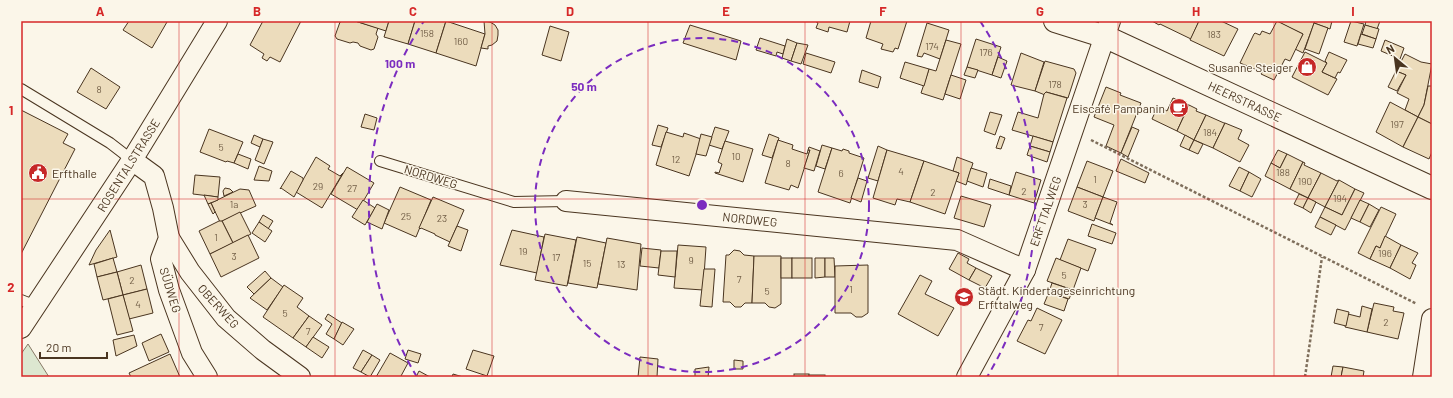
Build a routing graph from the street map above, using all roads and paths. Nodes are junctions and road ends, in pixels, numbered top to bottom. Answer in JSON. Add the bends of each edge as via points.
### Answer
{"nodes":[{"id":1,"x":217,"y":21,"type":"edge"},
{"id":2,"x":1055,"y":21,"type":"edge"},
{"id":3,"x":1108,"y":29,"type":"edge"},
{"id":4,"x":21,"y":89,"type":"edge"},
{"id":5,"x":1073,"y":131,"type":"junction"},
{"id":6,"x":132,"y":160,"type":"junction"},
{"id":7,"x":380,"y":160,"type":"dead end"},
{"id":8,"x":1432,"y":188,"type":"edge"},
{"id":9,"x":566,"y":201,"type":"joint"},
{"id":10,"x":169,"y":238,"type":"junction"},
{"id":11,"x":1322,"y":257,"type":"junction"},
{"id":12,"x":1025,"y":270,"type":"junction"},
{"id":13,"x":28,"y":303,"type":"edge"},
{"id":14,"x":1418,"y":304,"type":"dead end"},
{"id":15,"x":1432,"y":319,"type":"edge"},
{"id":16,"x":21,"y":328,"type":"edge"},
{"id":17,"x":207,"y":377,"type":"edge"},
{"id":18,"x":300,"y":377,"type":"edge"},
{"id":19,"x":967,"y":377,"type":"edge"},
{"id":20,"x":1305,"y":377,"type":"edge"},
{"id":21,"x":1423,"y":377,"type":"edge"}],
"edges":[{"from":1,"to":6,"type":"street","name":"ROSENTALSTRASSE"},
{"from":2,"to":3,"type":"main road","name":"HEERSTRASSE"},
{"from":3,"to":5,"type":"street","name":"ERFTTALWEG"},
{"from":3,"to":8,"type":"main road","name":"HEERSTRASSE"},
{"from":4,"to":6,"type":"lane"},
{"from":5,"to":11,"type":"path"},
{"from":5,"to":12,"type":"street","name":"ERFTTALWEG"},
{"from":6,"to":10,"type":"street","via":[[154,176]]},
{"from":6,"to":13,"type":"street","name":"ROSENTALSTRASSE"},
{"from":7,"to":9,"type":"lane","name":"NORDWEG","via":[[514,202]]},
{"from":9,"to":12,"type":"street","name":"NORDWEG","via":[[957,240]]},
{"from":10,"to":17,"type":"street","name":"SÜDWEG","via":[[161,259],[169,290],[192,353]]},
{"from":10,"to":18,"type":"street","name":"OBERWEG","via":[[190,272],[226,318]]},
{"from":11,"to":14,"type":"path"},
{"from":11,"to":20,"type":"path"},
{"from":12,"to":19,"type":"street","name":"ERFTTALWEG"},
{"from":13,"to":16,"type":"street","name":"ROSENTALSTRASSE"},
{"from":15,"to":21,"type":"street"}]}
